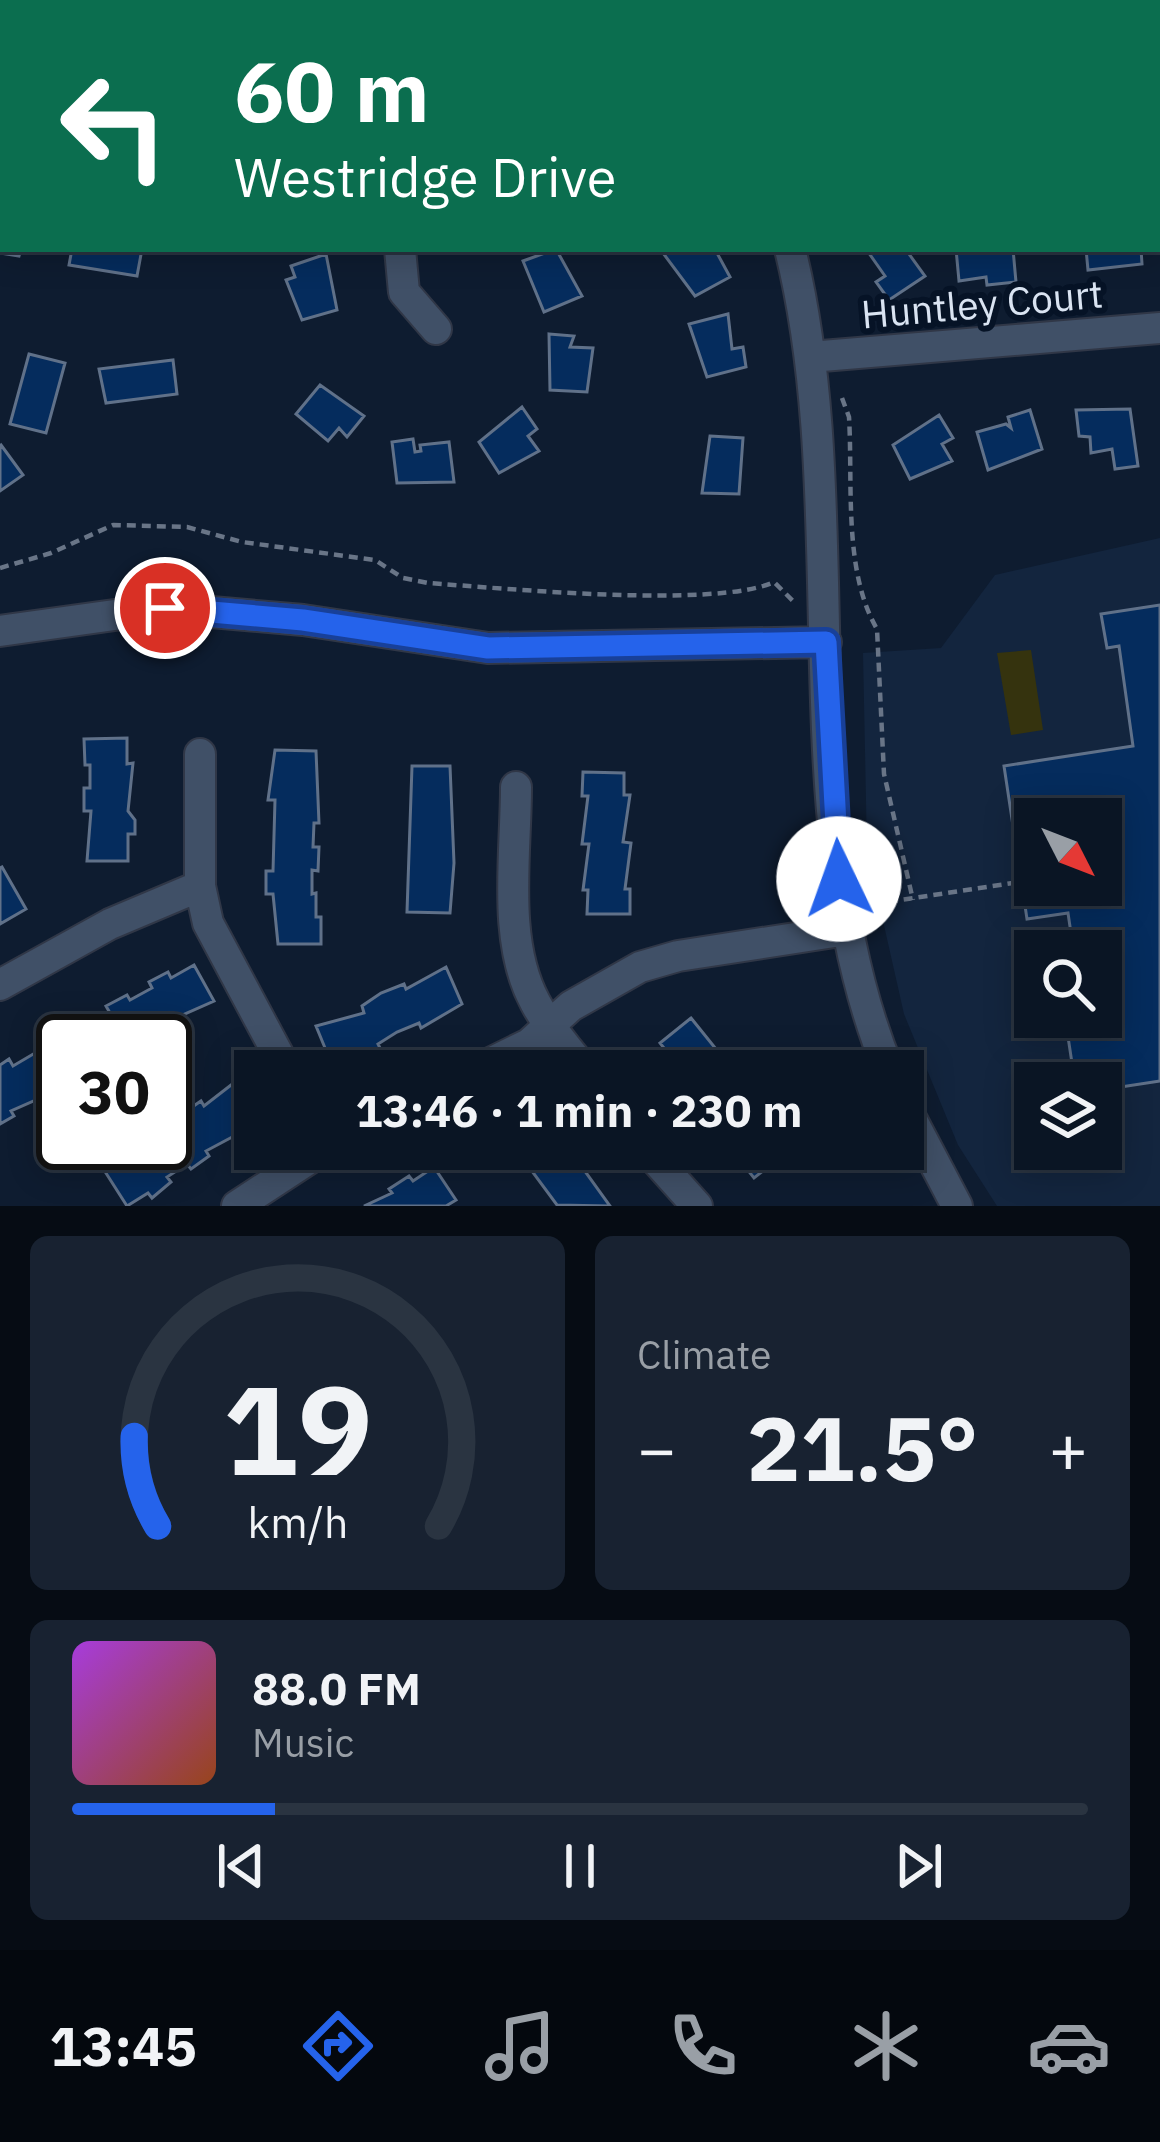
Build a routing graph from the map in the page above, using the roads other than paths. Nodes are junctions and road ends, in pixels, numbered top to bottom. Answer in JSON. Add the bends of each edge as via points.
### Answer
{"nodes":[{"id":1,"x":400,"y":252,"type":"edge"},
{"id":2,"x":791,"y":252,"type":"edge"},
{"id":3,"x":1160,"y":328,"type":"edge"},
{"id":4,"x":436,"y":329,"type":"dead end"},
{"id":5,"x":810,"y":357,"type":"junction"},
{"id":6,"x":0,"y":631,"type":"edge"},
{"id":7,"x":826,"y":642,"type":"junction"},
{"id":8,"x":200,"y":754,"type":"dead end"},
{"id":9,"x":516,"y":787,"type":"dead end"},
{"id":10,"x":200,"y":886,"type":"junction"},
{"id":11,"x":847,"y":930,"type":"junction"},
{"id":12,"x":0,"y":985,"type":"edge"},
{"id":13,"x":551,"y":1028,"type":"junction"},
{"id":14,"x":276,"y":1050,"type":"edge"},
{"id":15,"x":512,"y":1050,"type":"edge"},
{"id":16,"x":568,"y":1050,"type":"edge"},
{"id":17,"x":883,"y":1050,"type":"edge"},
{"id":18,"x":924,"y":1143,"type":"edge"},
{"id":19,"x":292,"y":1170,"type":"edge"},
{"id":20,"x":665,"y":1170,"type":"edge"},
{"id":21,"x":237,"y":1206,"type":"edge"},
{"id":22,"x":697,"y":1206,"type":"edge"},
{"id":23,"x":957,"y":1206,"type":"edge"}],
"edges":[{"from":1,"to":4,"type":"street","via":[[404,292]]},
{"from":2,"to":5,"type":"street"},
{"from":3,"to":5,"type":"street","name":"Huntley Court"},
{"from":5,"to":7,"type":"street"},
{"from":6,"to":7,"type":"street","via":[[165,608],[488,648]]},
{"from":7,"to":11,"type":"street"},
{"from":8,"to":10,"type":"street"},
{"from":9,"to":13,"type":"street","via":[[516,942],[522,973]]},
{"from":10,"to":12,"type":"street","via":[[110,923]]},
{"from":10,"to":14,"type":"street","via":[[208,922]]},
{"from":11,"to":13,"type":"street","via":[[640,967],[571,1006]]},
{"from":11,"to":17,"type":"street"},
{"from":13,"to":15,"type":"street"},
{"from":13,"to":16,"type":"street"},
{"from":18,"to":23,"type":"street"},
{"from":19,"to":21,"type":"street"},
{"from":20,"to":22,"type":"street"}]}
